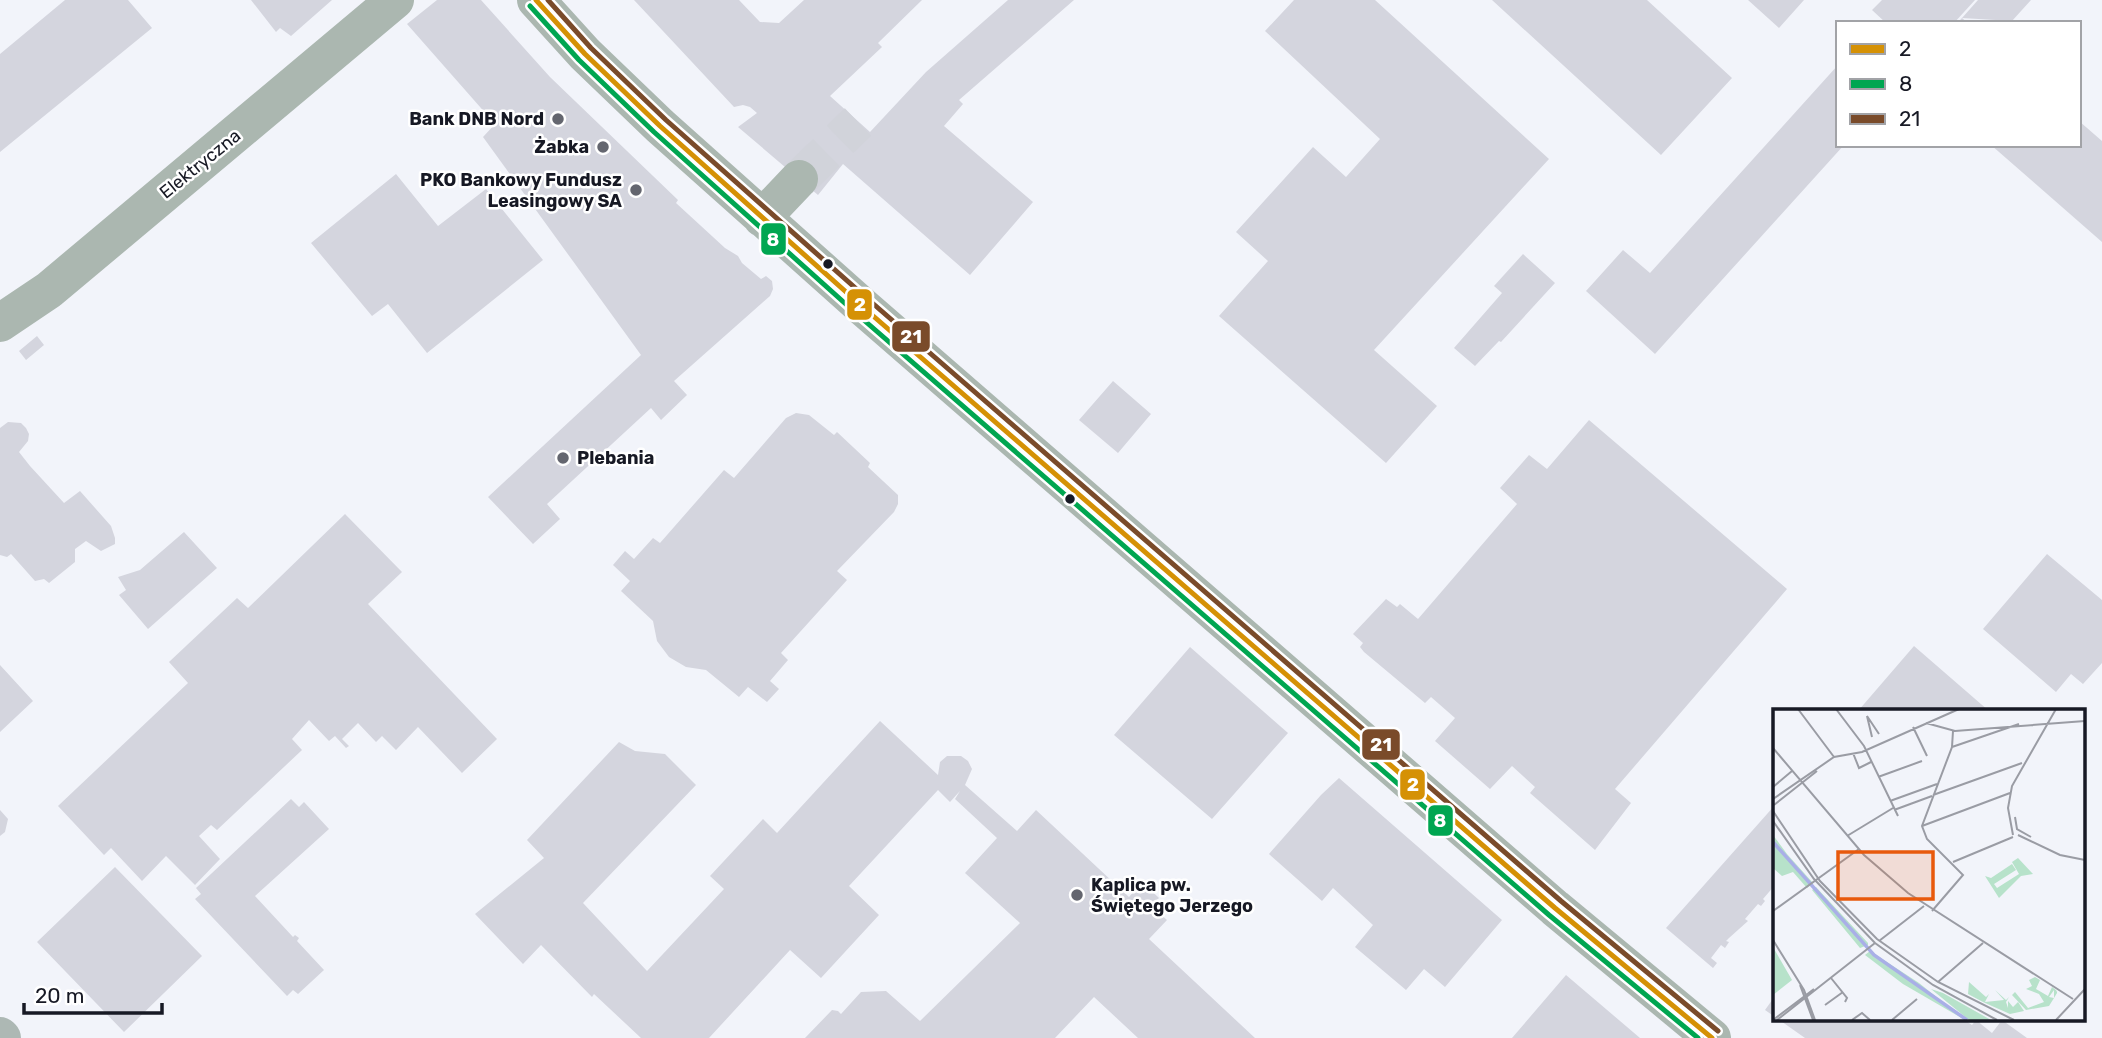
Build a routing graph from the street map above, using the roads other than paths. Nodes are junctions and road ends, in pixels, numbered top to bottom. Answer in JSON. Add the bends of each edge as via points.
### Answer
{"nodes":[{"id":1,"x":395,"y":0,"type":"edge"},
{"id":2,"x":536,"y":0,"type":"edge"},
{"id":3,"x":799,"y":179,"type":"tunnel mouth"},
{"id":4,"x":762,"y":218,"type":"junction"},
{"id":5,"x":0,"y":323,"type":"edge"},
{"id":6,"x":1712,"y":1038,"type":"edge"}],
"edges":[{"from":1,"to":5,"type":"street","name":"Elektryczna","via":[[49,290]]},
{"from":2,"to":4,"type":"street","via":[[622,90]]},
{"from":3,"to":4,"type":"street"},
{"from":4,"to":6,"type":"street","via":[[1555,908]]}]}
